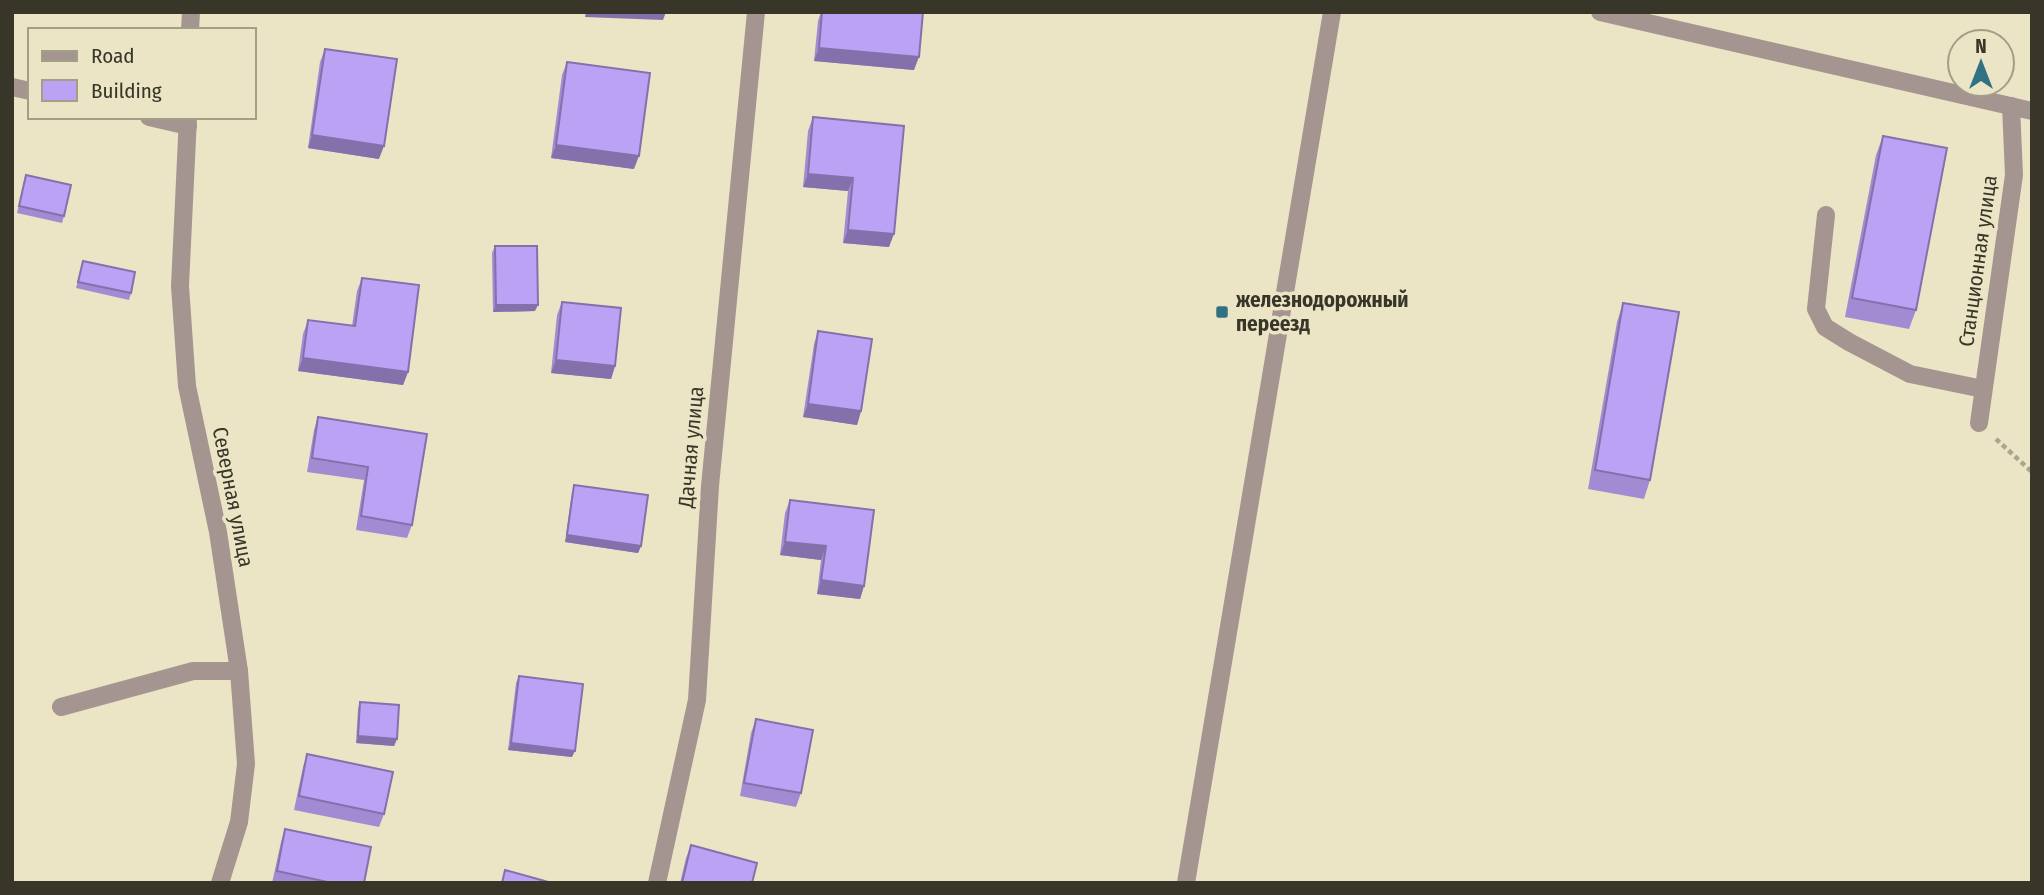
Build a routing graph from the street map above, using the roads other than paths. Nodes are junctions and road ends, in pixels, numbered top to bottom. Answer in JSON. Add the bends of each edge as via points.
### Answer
{"nodes":[{"id":1,"x":756,"y":12,"type":"edge"},
{"id":2,"x":1332,"y":12,"type":"edge"},
{"id":3,"x":1600,"y":12,"type":"edge"},
{"id":4,"x":1657,"y":19,"type":"edge"},
{"id":5,"x":2011,"y":106,"type":"junction"},
{"id":6,"x":2032,"y":111,"type":"edge"},
{"id":7,"x":165,"y":119,"type":"edge"},
{"id":8,"x":188,"y":122,"type":"edge"},
{"id":9,"x":1826,"y":215,"type":"dead end"},
{"id":10,"x":1983,"y":389,"type":"junction"},
{"id":11,"x":1979,"y":423,"type":"road end"},
{"id":12,"x":239,"y":671,"type":"junction"},
{"id":13,"x":61,"y":708,"type":"dead end"},
{"id":14,"x":220,"y":883,"type":"edge"},
{"id":15,"x":657,"y":883,"type":"edge"},
{"id":16,"x":1186,"y":883,"type":"edge"}],
"edges":[{"from":1,"to":15,"type":"street","name":"Дачная улица","via":[[710,486],[696,700]]},
{"from":2,"to":16,"type":"street"},
{"from":3,"to":4,"type":"street"},
{"from":4,"to":5,"type":"street"},
{"from":5,"to":6,"type":"street"},
{"from":5,"to":10,"type":"street","name":"Станционная улица","via":[[2014,175]]},
{"from":7,"to":8,"type":"street"},
{"from":8,"to":12,"type":"street","name":"Северная улица","via":[[180,286],[187,386],[218,532]]},
{"from":9,"to":10,"type":"street","via":[[1816,309],[1825,327],[1910,374]]},
{"from":10,"to":11,"type":"street","name":"Станционная улица"},
{"from":12,"to":13,"type":"street","via":[[193,671]]},
{"from":12,"to":14,"type":"street","name":"Северная улица","via":[[246,764],[239,822]]}]}
